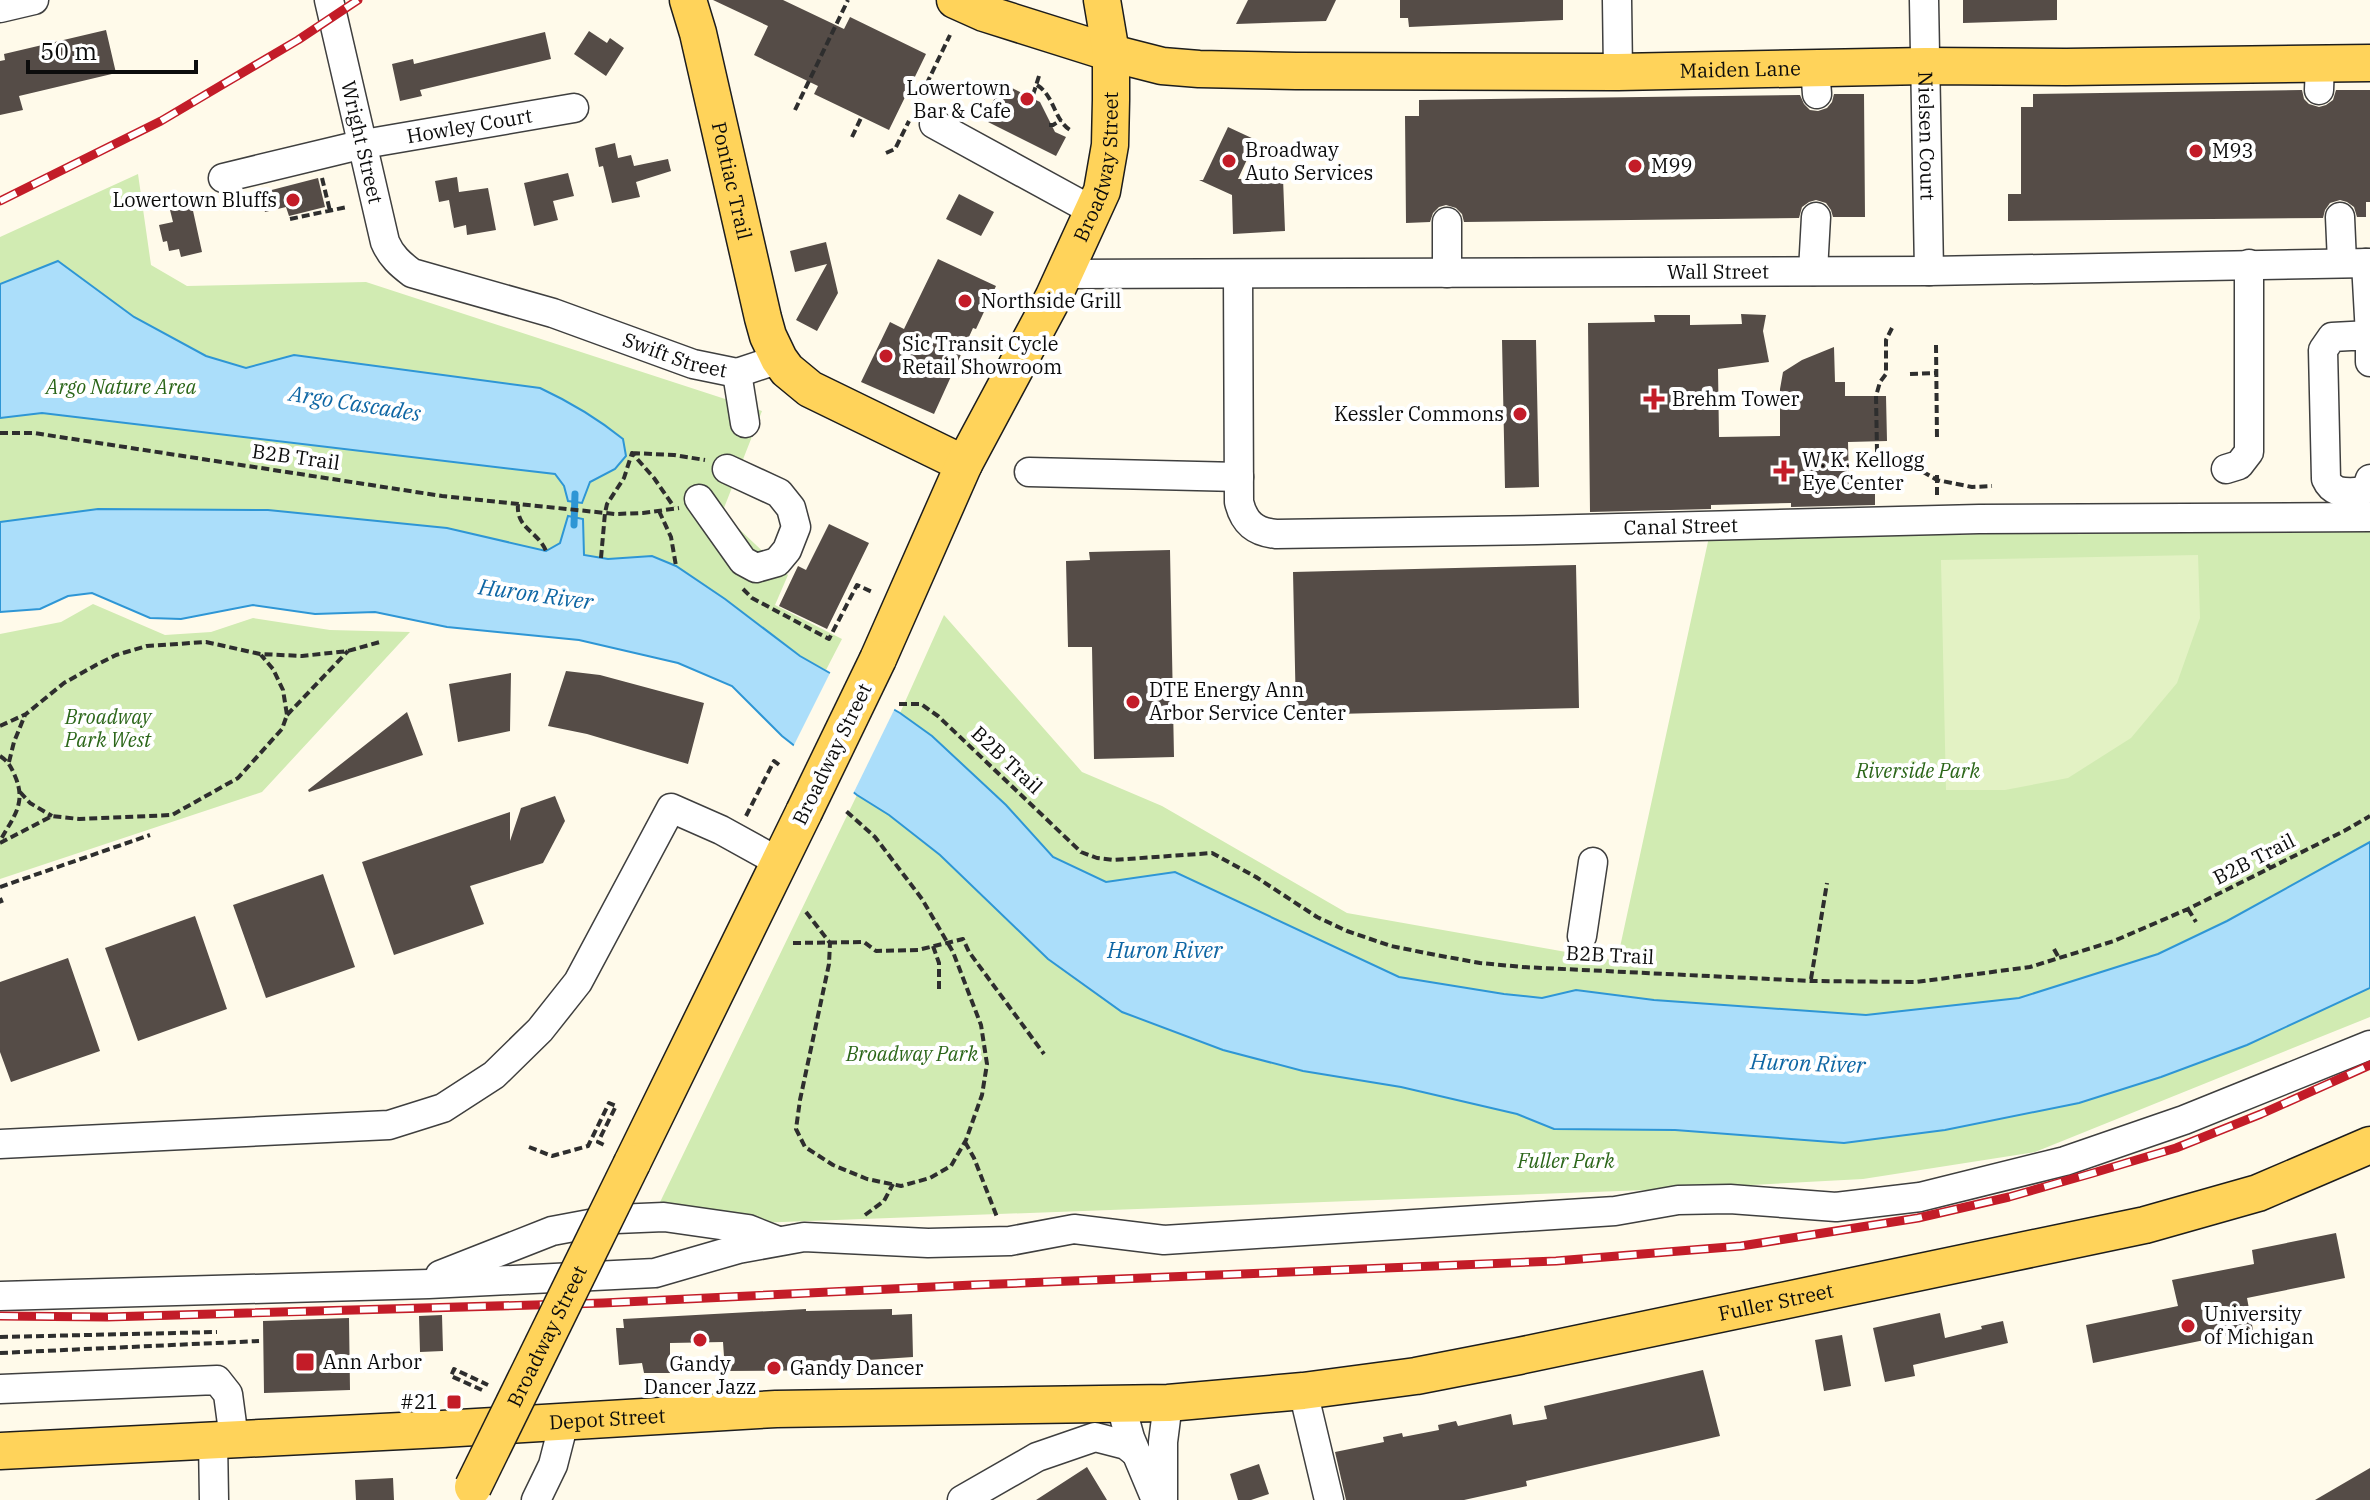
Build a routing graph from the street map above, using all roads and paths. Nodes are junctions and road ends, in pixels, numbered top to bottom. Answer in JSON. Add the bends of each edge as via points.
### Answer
{"nodes":[{"id":1,"x":34,"y":0,"type":"edge"},
{"id":2,"x":329,"y":0,"type":"edge"},
{"id":3,"x":688,"y":0,"type":"edge"},
{"id":4,"x":848,"y":0,"type":"edge"},
{"id":5,"x":1102,"y":0,"type":"edge"},
{"id":6,"x":1617,"y":0,"type":"edge"},
{"id":7,"x":1924,"y":0,"type":"edge"},
{"id":8,"x":976,"y":4,"type":"edge"},
{"id":9,"x":0,"y":8,"type":"edge"},
{"id":10,"x":950,"y":35,"type":"dead end"},
{"id":11,"x":1111,"y":53,"type":"junction"},
{"id":12,"x":2370,"y":63,"type":"edge"},
{"id":13,"x":1925,"y":66,"type":"junction"},
{"id":14,"x":1618,"y":72,"type":"junction"},
{"id":15,"x":1039,"y":76,"type":"dead end"},
{"id":16,"x":1037,"y":85,"type":"junction"},
{"id":17,"x":1033,"y":95,"type":"dead end"},
{"id":18,"x":574,"y":108,"type":"dead end"},
{"id":19,"x":795,"y":110,"type":"dead end"},
{"id":20,"x":920,"y":117,"type":"junction"},
{"id":21,"x":861,"y":118,"type":"dead end"},
{"id":22,"x":1061,"y":120,"type":"junction"},
{"id":23,"x":1049,"y":125,"type":"dead end"},
{"id":24,"x":1072,"y":131,"type":"dead end"},
{"id":25,"x":852,"y":137,"type":"dead end"},
{"id":26,"x":364,"y":144,"type":"junction"},
{"id":27,"x":886,"y":153,"type":"dead end"},
{"id":28,"x":317,"y":156,"type":"junction"},
{"id":29,"x":223,"y":178,"type":"dead end"},
{"id":30,"x":347,"y":207,"type":"dead end"},
{"id":31,"x":330,"y":211,"type":"junction"},
{"id":32,"x":1093,"y":211,"type":"junction"},
{"id":33,"x":1816,"y":217,"type":"dead end"},
{"id":34,"x":2340,"y":217,"type":"dead end"},
{"id":35,"x":290,"y":219,"type":"dead end"},
{"id":36,"x":1447,"y":222,"type":"dead end"},
{"id":37,"x":2359,"y":263,"type":"edge"},
{"id":38,"x":2249,"y":264,"type":"junction"},
{"id":39,"x":1813,"y":271,"type":"junction"},
{"id":40,"x":1929,"y":271,"type":"junction"},
{"id":41,"x":412,"y":273,"type":"joint"},
{"id":42,"x":1447,"y":273,"type":"junction"},
{"id":43,"x":1064,"y":274,"type":"junction"},
{"id":44,"x":1238,"y":274,"type":"junction"},
{"id":45,"x":1892,"y":328,"type":"dead end"},
{"id":46,"x":2370,"y":335,"type":"edge"},
{"id":47,"x":1936,"y":345,"type":"dead end"},
{"id":48,"x":779,"y":359,"type":"junction"},
{"id":49,"x":2370,"y":362,"type":"edge"},
{"id":50,"x":737,"y":373,"type":"junction"},
{"id":51,"x":1937,"y":373,"type":"junction"},
{"id":52,"x":1910,"y":374,"type":"dead end"},
{"id":53,"x":745,"y":423,"type":"dead end"},
{"id":54,"x":0,"y":433,"type":"edge"},
{"id":55,"x":1937,"y":438,"type":"dead end"},
{"id":56,"x":632,"y":453,"type":"junction"},
{"id":57,"x":964,"y":464,"type":"junction"},
{"id":58,"x":727,"y":469,"type":"joint"},
{"id":59,"x":2226,"y":469,"type":"dead end"},
{"id":60,"x":1029,"y":472,"type":"dead end"},
{"id":61,"x":1239,"y":477,"type":"junction"},
{"id":62,"x":2370,"y":479,"type":"edge"},
{"id":63,"x":1992,"y":486,"type":"dead end"},
{"id":64,"x":518,"y":504,"type":"junction"},
{"id":65,"x":687,"y":504,"type":"joint"},
{"id":66,"x":659,"y":511,"type":"dead end"},
{"id":67,"x":587,"y":512,"type":"dead end"},
{"id":68,"x":2370,"y":517,"type":"edge"},
{"id":69,"x":546,"y":551,"type":"dead end"},
{"id":70,"x":601,"y":558,"type":"dead end"},
{"id":71,"x":676,"y":566,"type":"dead end"},
{"id":72,"x":872,"y":592,"type":"dead end"},
{"id":73,"x":829,"y":639,"type":"dead end"},
{"id":74,"x":380,"y":642,"type":"dead end"},
{"id":75,"x":348,"y":651,"type":"junction"},
{"id":76,"x":260,"y":654,"type":"junction"},
{"id":77,"x":899,"y":704,"type":"dead end"},
{"id":78,"x":26,"y":714,"type":"junction"},
{"id":79,"x":287,"y":715,"type":"junction"},
{"id":80,"x":0,"y":726,"type":"edge"},
{"id":81,"x":0,"y":756,"type":"edge"},
{"id":82,"x":9,"y":762,"type":"junction"},
{"id":83,"x":782,"y":767,"type":"dead end"},
{"id":84,"x":20,"y":792,"type":"junction"},
{"id":85,"x":846,"y":811,"type":"dead end"},
{"id":86,"x":52,"y":816,"type":"junction"},
{"id":87,"x":746,"y":816,"type":"dead end"},
{"id":88,"x":2370,"y":816,"type":"edge"},
{"id":89,"x":150,"y":835,"type":"dead end"},
{"id":90,"x":0,"y":842,"type":"edge"},
{"id":91,"x":2265,"y":860,"type":"dead end"},
{"id":92,"x":779,"y":862,"type":"junction"},
{"id":93,"x":1593,"y":862,"type":"dead end"},
{"id":94,"x":2270,"y":869,"type":"junction"},
{"id":95,"x":1827,"y":883,"type":"dead end"},
{"id":96,"x":0,"y":887,"type":"edge"},
{"id":97,"x":2188,"y":909,"type":"junction"},
{"id":98,"x":806,"y":912,"type":"dead end"},
{"id":99,"x":2196,"y":922,"type":"dead end"},
{"id":100,"x":1582,"y":936,"type":"dead end"},
{"id":101,"x":793,"y":943,"type":"dead end"},
{"id":102,"x":830,"y":943,"type":"junction"},
{"id":103,"x":947,"y":943,"type":"junction"},
{"id":104,"x":933,"y":946,"type":"junction"},
{"id":105,"x":2054,"y":949,"type":"dead end"},
{"id":106,"x":2059,"y":958,"type":"junction"},
{"id":107,"x":1768,"y":971,"type":"dead end"},
{"id":108,"x":1768,"y":979,"type":"junction"},
{"id":109,"x":1811,"y":981,"type":"junction"},
{"id":110,"x":939,"y":991,"type":"dead end"},
{"id":111,"x":2370,"y":1045,"type":"edge"},
{"id":112,"x":1044,"y":1054,"type":"dead end"},
{"id":113,"x":965,"y":1142,"type":"junction"},
{"id":114,"x":0,"y":1144,"type":"edge"},
{"id":115,"x":2370,"y":1145,"type":"edge"},
{"id":116,"x":529,"y":1147,"type":"dead end"},
{"id":117,"x":618,"y":1154,"type":"junction"},
{"id":118,"x":1017,"y":1239,"type":"junction"},
{"id":119,"x":778,"y":1241,"type":"junction"},
{"id":120,"x":417,"y":1284,"type":"junction"},
{"id":121,"x":0,"y":1296,"type":"edge"},
{"id":122,"x":217,"y":1332,"type":"dead end"},
{"id":123,"x":0,"y":1337,"type":"edge"},
{"id":124,"x":259,"y":1341,"type":"dead end"},
{"id":125,"x":0,"y":1353,"type":"edge"},
{"id":126,"x":488,"y":1385,"type":"dead end"},
{"id":127,"x":0,"y":1389,"type":"edge"},
{"id":128,"x":482,"y":1390,"type":"dead end"},
{"id":129,"x":1303,"y":1391,"type":"junction"},
{"id":130,"x":1120,"y":1402,"type":"junction"},
{"id":131,"x":1168,"y":1403,"type":"junction"},
{"id":132,"x":564,"y":1422,"type":"junction"},
{"id":133,"x":223,"y":1439,"type":"junction"},
{"id":134,"x":0,"y":1451,"type":"edge"},
{"id":135,"x":1136,"y":1453,"type":"junction"},
{"id":136,"x":469,"y":1496,"type":"edge"},
{"id":137,"x":214,"y":1500,"type":"edge"},
{"id":138,"x":536,"y":1500,"type":"edge"},
{"id":139,"x":962,"y":1500,"type":"edge"},
{"id":140,"x":1156,"y":1500,"type":"edge"},
{"id":141,"x":1163,"y":1500,"type":"edge"},
{"id":142,"x":1329,"y":1500,"type":"edge"}],
"edges":[{"from":1,"to":9,"type":"street"},
{"from":2,"to":26,"type":"street","name":"Wright Street"},
{"from":3,"to":48,"type":"main road","name":"Pontiac Trail","via":[[763,318]]},
{"from":4,"to":19,"type":"path"},
{"from":5,"to":11,"type":"main road","name":"Broadway Street"},
{"from":6,"to":14,"type":"street"},
{"from":7,"to":13,"type":"street","name":"Nielsen Court"},
{"from":8,"to":11,"type":"main road","name":"Maiden Lane"},
{"from":10,"to":20,"type":"path"},
{"from":11,"to":14,"type":"main road","name":"Maiden Lane","via":[[1199,69]]},
{"from":11,"to":32,"type":"main road","name":"Broadway Street","via":[[1110,145]]},
{"from":12,"to":13,"type":"main road","name":"Maiden Lane","via":[[2320,77]]},
{"from":13,"to":14,"type":"main road","name":"Maiden Lane","via":[[1816,81]]},
{"from":13,"to":40,"type":"street","name":"Nielsen Court"},
{"from":15,"to":16,"type":"path"},
{"from":16,"to":17,"type":"path"},
{"from":16,"to":22,"type":"path","via":[[1046,90]]},
{"from":18,"to":26,"type":"street","name":"Howley Court"},
{"from":20,"to":27,"type":"path"},
{"from":20,"to":32,"type":"street"},
{"from":21,"to":25,"type":"path"},
{"from":22,"to":23,"type":"path"},
{"from":22,"to":24,"type":"path"},
{"from":26,"to":28,"type":"street","name":"Howley Court"},
{"from":26,"to":41,"type":"street","name":"Wright Street","via":[[385,242]]},
{"from":28,"to":29,"type":"street","name":"Howley Court"},
{"from":28,"to":31,"type":"path"},
{"from":30,"to":31,"type":"path"},
{"from":31,"to":35,"type":"path"},
{"from":32,"to":43,"type":"main road","name":"Broadway Street"},
{"from":33,"to":39,"type":"street"},
{"from":34,"to":37,"type":"street"},
{"from":36,"to":42,"type":"street"},
{"from":37,"to":38,"type":"street","name":"Wall Street"},
{"from":37,"to":46,"type":"street"},
{"from":38,"to":40,"type":"street","name":"Wall Street"},
{"from":38,"to":59,"type":"street","via":[[2249,452],[2239,465]]},
{"from":39,"to":40,"type":"street","name":"Wall Street"},
{"from":39,"to":42,"type":"street","name":"Wall Street"},
{"from":41,"to":50,"type":"street","name":"Swift Street","via":[[553,313],[693,364]]},
{"from":42,"to":44,"type":"street","name":"Wall Street"},
{"from":43,"to":44,"type":"street","name":"Wall Street"},
{"from":43,"to":57,"type":"main road","name":"Broadway Street"},
{"from":44,"to":61,"type":"street","name":"Canal Street"},
{"from":45,"to":63,"type":"path","via":[[1886,340],[1889,374],[1876,396],[1877,451],[1894,466],[1913,466],[1972,487]]},
{"from":46,"to":49,"type":"street"},
{"from":46,"to":62,"type":"street","via":[[2332,337],[2323,350],[2326,479],[2337,492],[2361,492]]},
{"from":47,"to":51,"type":"path"},
{"from":48,"to":50,"type":"street","name":"Swift Street"},
{"from":48,"to":57,"type":"main road","via":[[810,389]]},
{"from":50,"to":53,"type":"street"},
{"from":51,"to":52,"type":"path"},
{"from":51,"to":55,"type":"path"},
{"from":54,"to":64,"type":"path","name":"B2B Trail","via":[[48,435]]},
{"from":56,"to":58,"type":"path","via":[[674,455]]},
{"from":56,"to":65,"type":"path"},
{"from":56,"to":70,"type":"path","via":[[607,504]]},
{"from":57,"to":92,"type":"main road","name":"Broadway Street","bridge":true,"via":[[878,659]]},
{"from":58,"to":65,"type":"street","via":[[779,493],[791,508],[796,527],[777,562],[756,568],[743,561]]},
{"from":60,"to":61,"type":"street"},
{"from":61,"to":68,"type":"street","name":"Canal Street","via":[[1242,513],[1260,532],[1276,534],[1979,519]]},
{"from":64,"to":67,"type":"path","name":"B2B Trail"},
{"from":64,"to":69,"type":"path","via":[[521,523]]},
{"from":66,"to":71,"type":"path"},
{"from":72,"to":73,"type":"path","via":[[857,585]]},
{"from":74,"to":75,"type":"path"},
{"from":75,"to":76,"type":"path"},
{"from":75,"to":79,"type":"path"},
{"from":76,"to":78,"type":"path","via":[[206,642],[147,646],[96,665]]},
{"from":76,"to":79,"type":"path","via":[[283,690]]},
{"from":77,"to":108,"type":"path","name":"B2B Trail","via":[[921,704],[938,716],[1081,852],[1097,858],[1212,853],[1347,931],[1391,946],[1480,963]]},
{"from":78,"to":80,"type":"path"},
{"from":78,"to":82,"type":"path"},
{"from":79,"to":86,"type":"path","via":[[282,729],[238,778],[172,815]]},
{"from":81,"to":82,"type":"path"},
{"from":82,"to":84,"type":"path"},
{"from":83,"to":87,"type":"path","via":[[774,761]]},
{"from":84,"to":86,"type":"path"},
{"from":84,"to":90,"type":"path","via":[[20,806]]},
{"from":85,"to":103,"type":"path","via":[[875,837],[922,899]]},
{"from":86,"to":90,"type":"path"},
{"from":88,"to":94,"type":"path","name":"B2B Trail"},
{"from":89,"to":96,"type":"path"},
{"from":91,"to":94,"type":"path"},
{"from":92,"to":114,"type":"street","via":[[671,808],[578,982],[494,1075],[443,1108],[389,1125]]},
{"from":92,"to":117,"type":"main road","name":"Broadway Street"},
{"from":93,"to":100,"type":"street"},
{"from":94,"to":97,"type":"path","name":"B2B Trail"},
{"from":95,"to":109,"type":"path"},
{"from":97,"to":99,"type":"path"},
{"from":97,"to":106,"type":"path","name":"B2B Trail"},
{"from":98,"to":102,"type":"path"},
{"from":101,"to":102,"type":"path"},
{"from":102,"to":104,"type":"path","via":[[864,942],[876,951]]},
{"from":102,"to":113,"type":"path","via":[[796,1129],[805,1147],[867,1179],[901,1186],[951,1166]]},
{"from":103,"to":104,"type":"path"},
{"from":103,"to":112,"type":"path","via":[[963,939]]},
{"from":103,"to":113,"type":"path","via":[[981,1025],[987,1064]]},
{"from":104,"to":110,"type":"path"},
{"from":105,"to":106,"type":"path"},
{"from":106,"to":109,"type":"path","name":"B2B Trail","via":[[2030,967],[1916,982]]},
{"from":107,"to":108,"type":"path"},
{"from":108,"to":109,"type":"path","name":"B2B Trail"},
{"from":111,"to":118,"type":"street","via":[[2080,1156],[1920,1197],[1836,1207],[1678,1200],[1615,1211],[1164,1240],[1074,1229]]},
{"from":113,"to":118,"type":"path","via":[[1000,1224]]},
{"from":115,"to":129,"type":"main road","name":"Fuller Street","via":[[2258,1193],[2145,1225],[1519,1356]]},
{"from":116,"to":117,"type":"path","via":[[552,1156],[588,1146],[609,1103],[616,1106],[598,1142]]},
{"from":117,"to":136,"type":"main road","name":"Broadway Street","bridge":true},
{"from":118,"to":119,"type":"street"},
{"from":119,"to":120,"type":"street","via":[[655,1273]]},
{"from":119,"to":120,"type":"street","via":[[748,1229],[664,1217],[616,1219],[552,1231]]},
{"from":120,"to":121,"type":"street"},
{"from":122,"to":123,"type":"path"},
{"from":124,"to":125,"type":"path"},
{"from":126,"to":128,"type":"path","via":[[454,1369],[451,1376]]},
{"from":127,"to":133,"type":"street","via":[[217,1380],[228,1394]]},
{"from":129,"to":131,"type":"main road","name":"Fuller Street"},
{"from":129,"to":142,"type":"street"},
{"from":130,"to":131,"type":"main road","name":"Depot Street"},
{"from":130,"to":132,"type":"main road","name":"Depot Street","via":[[776,1409]]},
{"from":130,"to":135,"type":"street"},
{"from":131,"to":141,"type":"street"},
{"from":132,"to":133,"type":"main road","name":"Depot Street"},
{"from":132,"to":138,"type":"street","via":[[553,1465]]},
{"from":133,"to":134,"type":"main road","name":"Depot Street"},
{"from":133,"to":137,"type":"street"},
{"from":135,"to":139,"type":"street","via":[[1095,1437],[1037,1457]]},
{"from":135,"to":140,"type":"street"}]}
